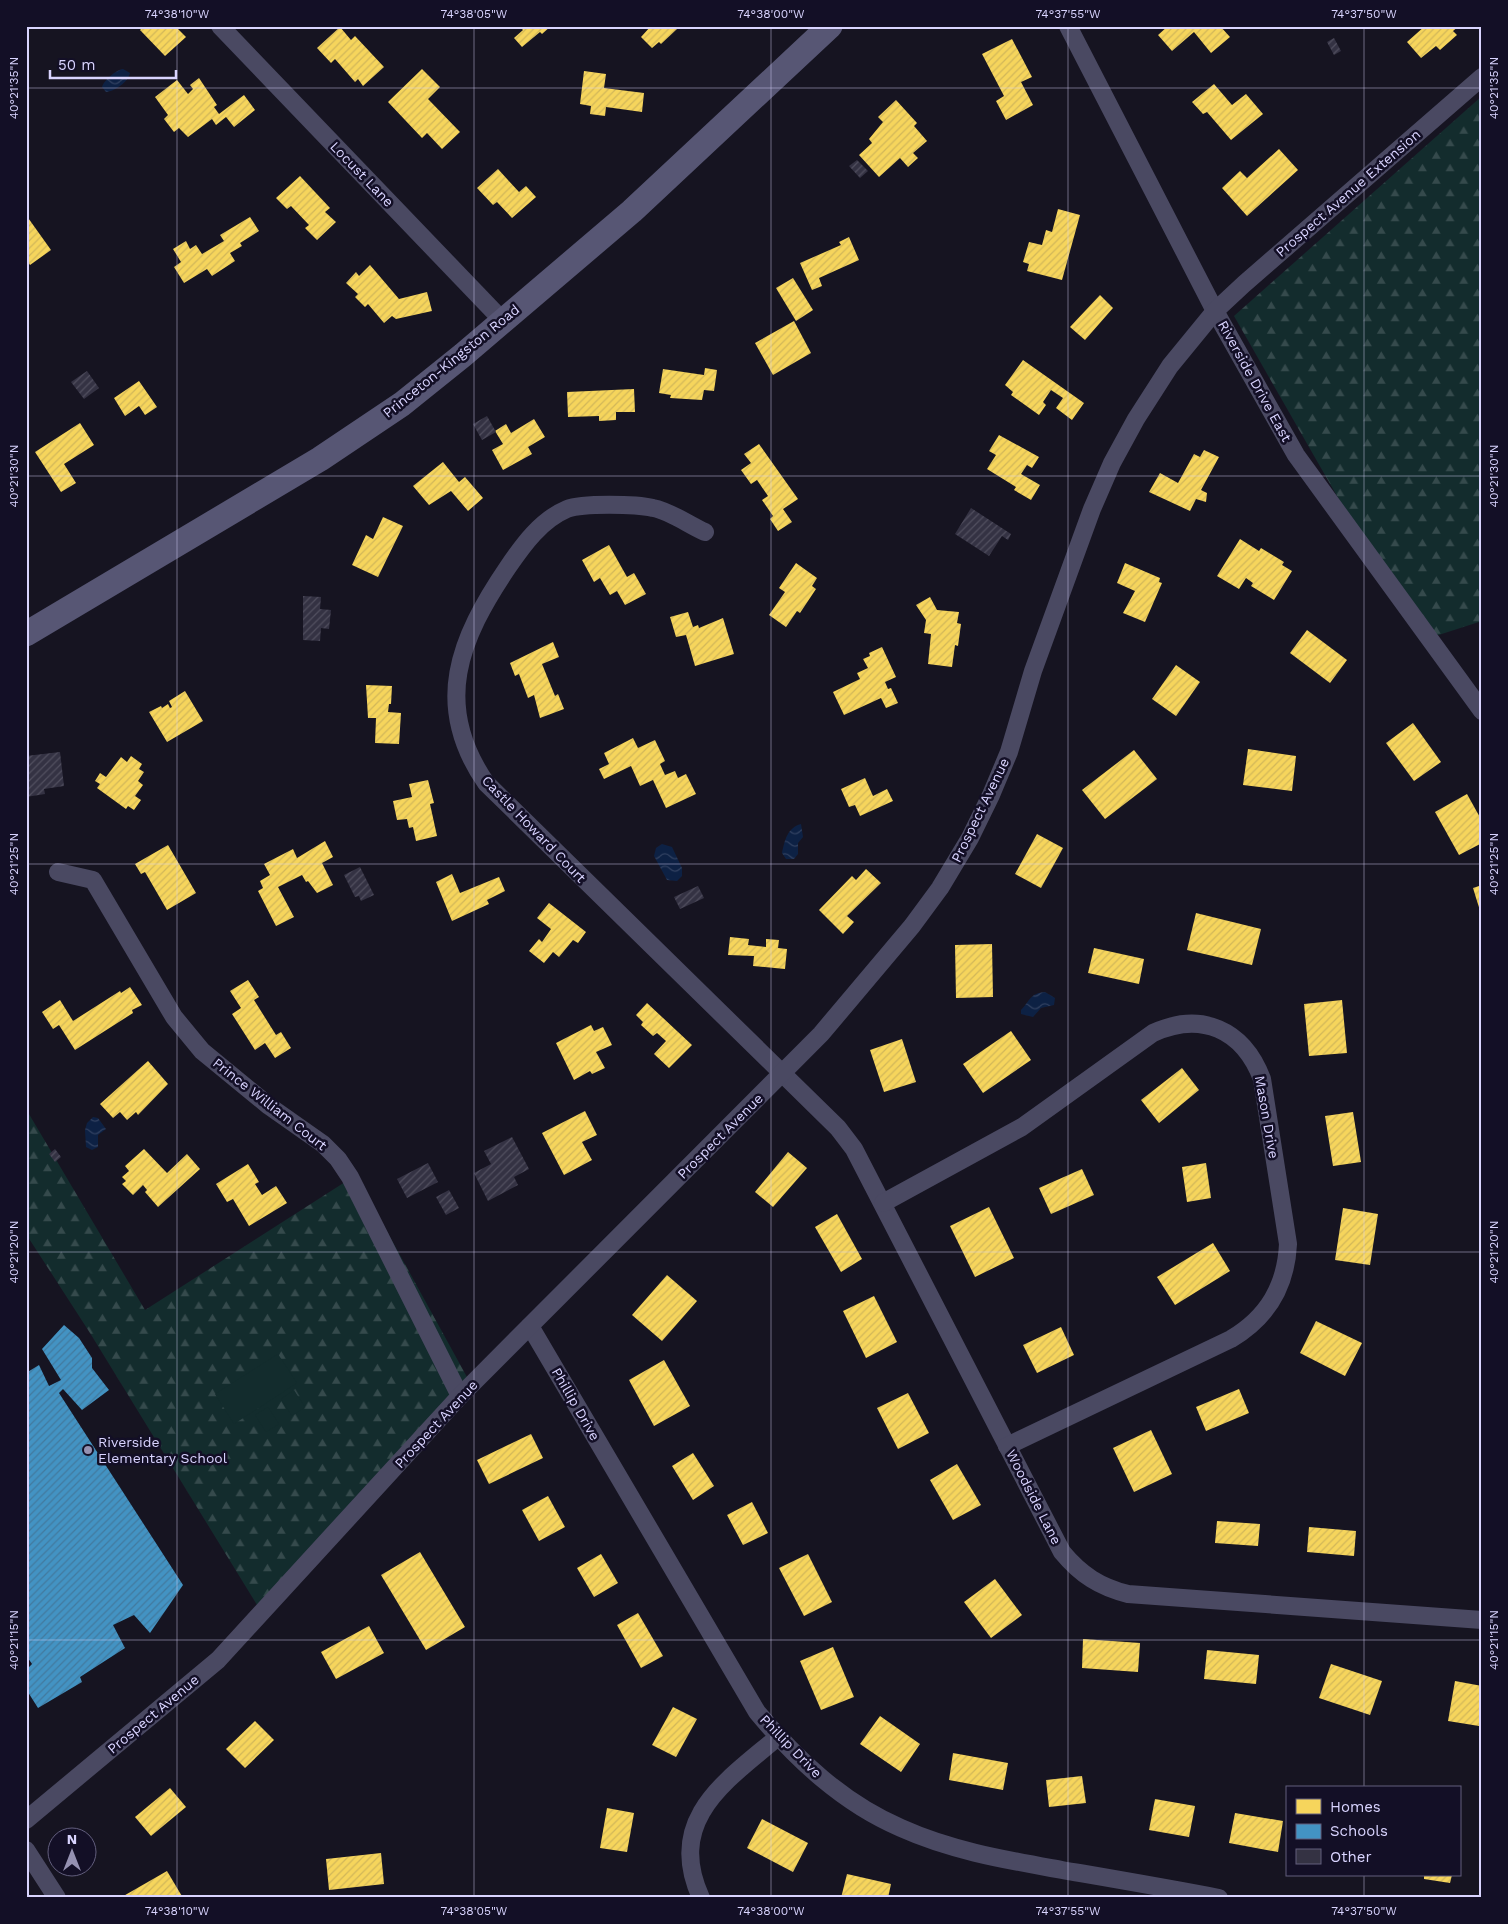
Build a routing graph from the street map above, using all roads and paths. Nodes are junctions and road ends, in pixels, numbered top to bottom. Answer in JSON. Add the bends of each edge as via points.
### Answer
{"nodes":[{"id":1,"x":220,"y":26,"type":"edge"},
{"id":2,"x":830,"y":26,"type":"edge"},
{"id":3,"x":1068,"y":26,"type":"edge"},
{"id":4,"x":1482,"y":77,"type":"edge"},
{"id":5,"x":1215,"y":311,"type":"junction"},
{"id":6,"x":503,"y":321,"type":"junction"},
{"id":7,"x":705,"y":532,"type":"dead end"},
{"id":8,"x":26,"y":634,"type":"edge"},
{"id":9,"x":1482,"y":712,"type":"edge"},
{"id":10,"x":58,"y":872,"type":"dead end"},
{"id":11,"x":781,"y":1074,"type":"junction"},
{"id":12,"x":883,"y":1203,"type":"junction"},
{"id":13,"x":530,"y":1326,"type":"junction"},
{"id":14,"x":460,"y":1396,"type":"junction"},
{"id":15,"x":1007,"y":1446,"type":"junction"},
{"id":16,"x":1482,"y":1620,"type":"edge"},
{"id":17,"x":778,"y":1737,"type":"junction"},
{"id":18,"x":26,"y":1820,"type":"edge"},
{"id":19,"x":26,"y":1850,"type":"edge"},
{"id":20,"x":57,"y":1898,"type":"edge"},
{"id":21,"x":701,"y":1898,"type":"edge"},
{"id":22,"x":1219,"y":1898,"type":"edge"}],
"edges":[{"from":1,"to":6,"type":"street","name":"Locust Lane"},
{"from":2,"to":6,"type":"main road","name":"Princeton-Kingston Road","via":[[632,211]]},
{"from":3,"to":5,"type":"street","name":"Riverside Drive East"},
{"from":4,"to":5,"type":"street","name":"Prospect Avenue Extension"},
{"from":5,"to":9,"type":"street","name":"Riverside Drive East","via":[[1296,455]]},
{"from":5,"to":11,"type":"street","name":"Prospect Avenue","via":[[1170,366],[1112,463],[1033,671],[1009,752],[970,838],[912,926],[821,1034]]},
{"from":6,"to":8,"type":"main road","name":"Princeton-Kingston Road","via":[[402,404],[320,459]]},
{"from":7,"to":11,"type":"street","name":"Castle Howard Court","via":[[654,508],[600,505],[567,509],[539,528],[503,574],[470,633],[459,667],[457,717],[462,740],[473,764],[494,792]]},
{"from":10,"to":14,"type":"street","name":"Prince William Court","via":[[93,880],[174,1018],[202,1051],[268,1106],[324,1144],[338,1159]]},
{"from":11,"to":12,"type":"street","name":"Woodside Lane","via":[[838,1128],[854,1148]]},
{"from":11,"to":13,"type":"street","name":"Prospect Avenue"},
{"from":12,"to":15,"type":"street","name":"Woodside Lane"},
{"from":12,"to":15,"type":"street","name":"Mason Drive","via":[[1022,1127],[1152,1033],[1168,1026],[1184,1023],[1218,1028],[1239,1042],[1256,1063],[1262,1079],[1288,1244],[1283,1277],[1272,1302],[1259,1319],[1231,1339]]},
{"from":13,"to":14,"type":"street","name":"Prospect Avenue"},
{"from":13,"to":17,"type":"street","name":"Phillip Drive","via":[[758,1712]]},
{"from":14,"to":18,"type":"street","name":"Prospect Avenue","via":[[218,1660]]},
{"from":15,"to":16,"type":"street","name":"Woodside Lane","via":[[1062,1552],[1080,1572],[1109,1589],[1128,1594]]},
{"from":17,"to":21,"type":"street","via":[[717,1788],[696,1822],[690,1864]]},
{"from":17,"to":22,"type":"street","name":"Phillip Drive","via":[[826,1781],[864,1809],[899,1828],[942,1845]]},
{"from":19,"to":20,"type":"street"}]}
